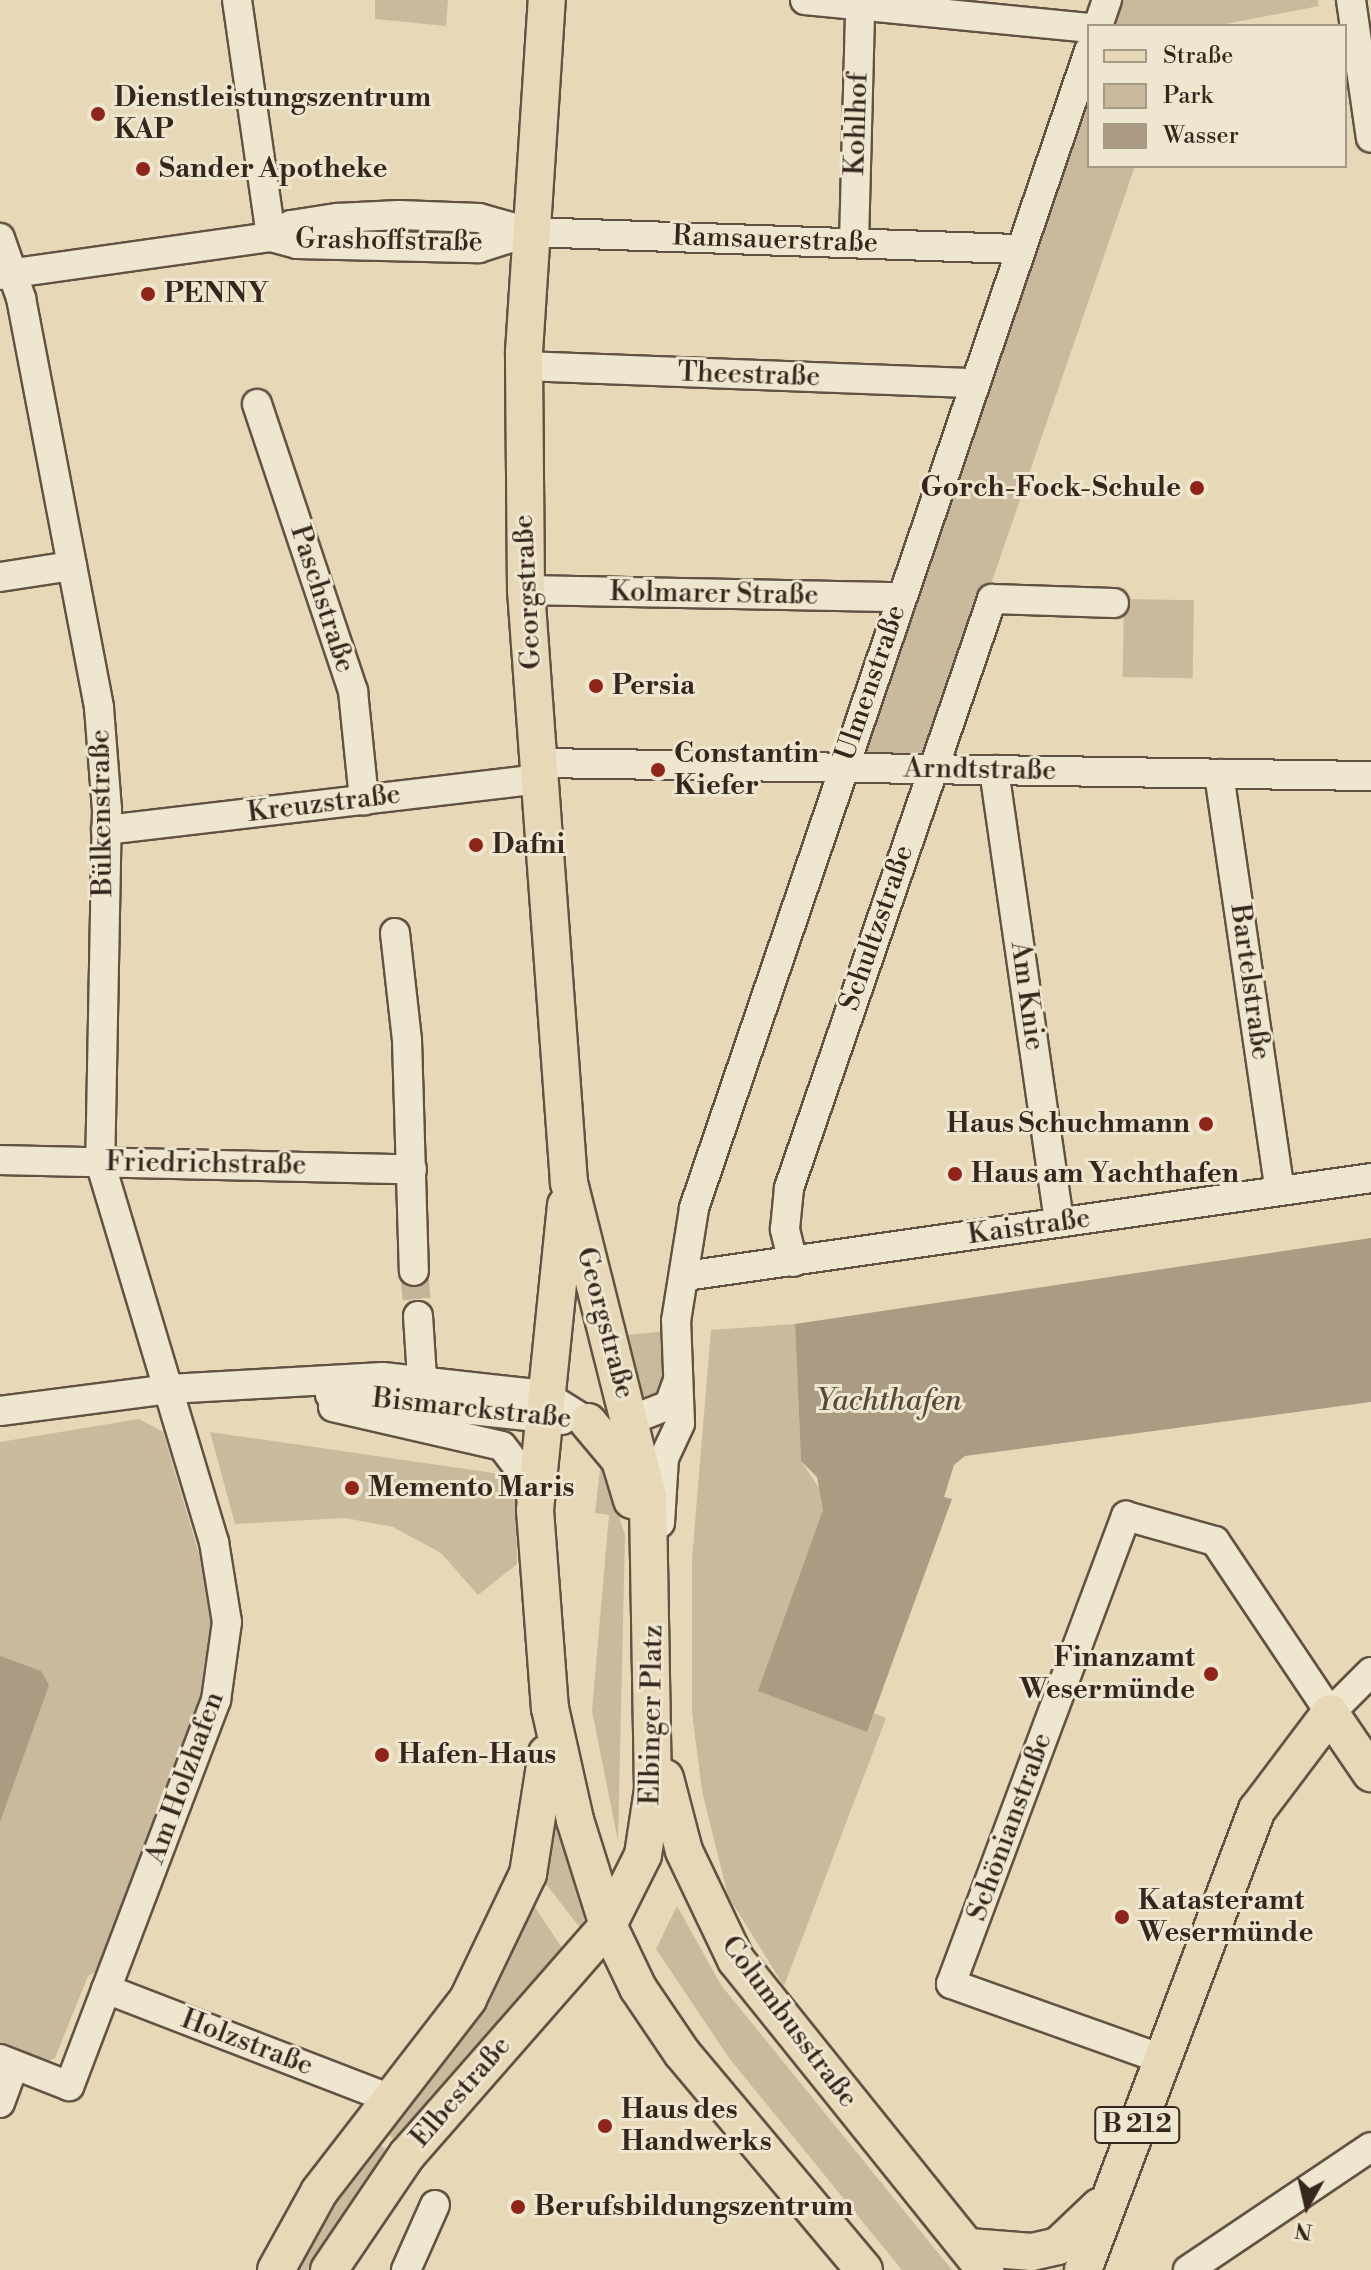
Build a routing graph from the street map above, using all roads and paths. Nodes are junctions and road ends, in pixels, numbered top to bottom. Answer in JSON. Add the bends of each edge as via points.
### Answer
{"nodes":[{"id":1,"x":237,"y":0,"type":"edge"},
{"id":2,"x":547,"y":0,"type":"edge"},
{"id":3,"x":805,"y":0,"type":"edge"},
{"id":4,"x":1107,"y":0,"type":"edge"},
{"id":5,"x":1351,"y":0,"type":"edge"},
{"id":6,"x":860,"y":6,"type":"junction"},
{"id":7,"x":981,"y":9,"type":"edge"},
{"id":8,"x":1099,"y":24,"type":"edge"},
{"id":9,"x":1087,"y":28,"type":"edge"},
{"id":10,"x":1087,"y":57,"type":"edge"},
{"id":11,"x":1371,"y":138,"type":"edge"},
{"id":12,"x":529,"y":232,"type":"junction"},
{"id":13,"x":271,"y":237,"type":"junction"},
{"id":14,"x":0,"y":238,"type":"edge"},
{"id":15,"x":854,"y":243,"type":"junction"},
{"id":16,"x":1021,"y":249,"type":"junction"},
{"id":17,"x":6,"y":274,"type":"edge"},
{"id":18,"x":524,"y":366,"type":"junction"},
{"id":19,"x":975,"y":383,"type":"junction"},
{"id":20,"x":257,"y":404,"type":"dead end"},
{"id":21,"x":72,"y":566,"type":"junction"},
{"id":22,"x":0,"y":577,"type":"edge"},
{"id":23,"x":526,"y":590,"type":"junction"},
{"id":24,"x":901,"y":597,"type":"junction"},
{"id":25,"x":1114,"y":603,"type":"dead end"},
{"id":26,"x":842,"y":768,"type":"junction"},
{"id":27,"x":932,"y":769,"type":"junction"},
{"id":28,"x":994,"y":770,"type":"junction"},
{"id":29,"x":541,"y":771,"type":"junction"},
{"id":30,"x":1219,"y":774,"type":"junction"},
{"id":31,"x":1371,"y":776,"type":"edge"},
{"id":32,"x":364,"y":800,"type":"junction"},
{"id":33,"x":106,"y":830,"type":"junction"},
{"id":34,"x":395,"y":933,"type":"dead end"},
{"id":35,"x":0,"y":1160,"type":"edge"},
{"id":36,"x":100,"y":1162,"type":"junction"},
{"id":37,"x":412,"y":1169,"type":"junction"},
{"id":38,"x":1371,"y":1178,"type":"edge"},
{"id":39,"x":569,"y":1183,"type":"junction"},
{"id":40,"x":1280,"y":1191,"type":"junction"},
{"id":41,"x":1059,"y":1222,"type":"junction"},
{"id":42,"x":793,"y":1262,"type":"junction"},
{"id":43,"x":414,"y":1271,"type":"tunnel mouth"},
{"id":44,"x":686,"y":1276,"type":"junction"},
{"id":45,"x":418,"y":1316,"type":"tunnel mouth"},
{"id":46,"x":676,"y":1321,"type":"joint"},
{"id":47,"x":422,"y":1378,"type":"junction"},
{"id":48,"x":677,"y":1383,"type":"junction"},
{"id":49,"x":240,"y":1385,"type":"junction"},
{"id":50,"x":169,"y":1389,"type":"junction"},
{"id":51,"x":287,"y":1391,"type":"junction"},
{"id":52,"x":543,"y":1406,"type":"junction"},
{"id":53,"x":0,"y":1411,"type":"edge"},
{"id":54,"x":631,"y":1420,"type":"junction"},
{"id":55,"x":588,"y":1422,"type":"junction"},
{"id":56,"x":535,"y":1510,"type":"junction"},
{"id":57,"x":653,"y":1558,"type":"junction"},
{"id":58,"x":1371,"y":1672,"type":"edge"},
{"id":59,"x":550,"y":1708,"type":"junction"},
{"id":60,"x":1330,"y":1713,"type":"junction"},
{"id":61,"x":657,"y":1741,"type":"junction"},
{"id":62,"x":1371,"y":1773,"type":"edge"},
{"id":63,"x":608,"y":1925,"type":"junction"},
{"id":64,"x":106,"y":1989,"type":"junction"},
{"id":65,"x":1162,"y":2059,"type":"junction"},
{"id":66,"x":7,"y":2062,"type":"edge"},
{"id":67,"x":388,"y":2098,"type":"junction"},
{"id":68,"x":0,"y":2103,"type":"edge"},
{"id":69,"x":1371,"y":2147,"type":"edge"},
{"id":70,"x":1112,"y":2190,"type":"junction"},
{"id":71,"x":435,"y":2205,"type":"dead end"},
{"id":72,"x":977,"y":2258,"type":"edge"},
{"id":73,"x":276,"y":2270,"type":"edge"},
{"id":74,"x":329,"y":2270,"type":"edge"},
{"id":75,"x":406,"y":2270,"type":"edge"},
{"id":76,"x":864,"y":2270,"type":"edge"},
{"id":77,"x":1083,"y":2270,"type":"edge"},
{"id":78,"x":1188,"y":2270,"type":"edge"}],
"edges":[{"from":1,"to":13,"type":"street"},
{"from":2,"to":12,"type":"main road","name":"Georgstraße"},
{"from":3,"to":6,"type":"street"},
{"from":4,"to":8,"type":"street"},
{"from":5,"to":11,"type":"street"},
{"from":6,"to":7,"type":"street"},
{"from":6,"to":15,"type":"street","name":"Kohlhof"},
{"from":7,"to":9,"type":"street"},
{"from":10,"to":16,"type":"street","name":"Ulmenstraße"},
{"from":12,"to":13,"type":"street","name":"Grashoffstraße","via":[[479,248],[297,244]]},
{"from":12,"to":15,"type":"street","name":"Ramsauerstraße"},
{"from":12,"to":18,"type":"main road","name":"Georgstraße"},
{"from":13,"to":17,"type":"street","name":"Grashoffstraße"},
{"from":14,"to":17,"type":"street","name":"Bülkenstraße"},
{"from":15,"to":16,"type":"street","name":"Ramsauerstraße"},
{"from":16,"to":19,"type":"street","name":"Ulmenstraße"},
{"from":17,"to":21,"type":"street","name":"Bülkenstraße"},
{"from":18,"to":19,"type":"street","name":"Theestraße"},
{"from":18,"to":23,"type":"main road","name":"Georgstraße"},
{"from":19,"to":24,"type":"street","name":"Ulmenstraße"},
{"from":20,"to":32,"type":"street","name":"Paschstraße","via":[[353,691]]},
{"from":21,"to":22,"type":"street"},
{"from":21,"to":33,"type":"street","name":"Bülkenstraße","via":[[99,708]]},
{"from":23,"to":24,"type":"street","name":"Kolmarer Straße"},
{"from":23,"to":29,"type":"main road","name":"Georgstraße"},
{"from":24,"to":26,"type":"street","name":"Ulmenstraße"},
{"from":25,"to":27,"type":"street","name":"Schultzstraße","via":[[992,599]]},
{"from":26,"to":27,"type":"street","name":"Arndtstraße"},
{"from":26,"to":29,"type":"street","name":"Arndtstraße"},
{"from":26,"to":44,"type":"street","name":"Ulmenstraße","via":[[705,1172]]},
{"from":27,"to":28,"type":"street","name":"Arndtstraße"},
{"from":27,"to":42,"type":"street","name":"Schultzstraße","via":[[789,1188],[785,1229]]},
{"from":28,"to":30,"type":"street","name":"Arndtstraße"},
{"from":28,"to":41,"type":"street","name":"Am Knie"},
{"from":29,"to":32,"type":"street","name":"Kreuzstraße"},
{"from":29,"to":39,"type":"main road","name":"Georgstraße"},
{"from":30,"to":31,"type":"street","name":"Arndtstraße"},
{"from":30,"to":40,"type":"street","name":"Bartelstraße"},
{"from":32,"to":33,"type":"street","name":"Kreuzstraße"},
{"from":33,"to":36,"type":"street","name":"Bülkenstraße"},
{"from":34,"to":37,"type":"street"},
{"from":35,"to":36,"type":"street","name":"Friedrichstraße"},
{"from":36,"to":37,"type":"street","name":"Friedrichstraße"},
{"from":36,"to":50,"type":"street","name":"Bülkenstraße"},
{"from":37,"to":43,"type":"street"},
{"from":38,"to":40,"type":"street","name":"Kaistraße"},
{"from":39,"to":52,"type":"main road","name":"Georgstraße"},
{"from":39,"to":54,"type":"main road","name":"Georgstraße"},
{"from":40,"to":41,"type":"street","name":"Kaistraße"},
{"from":41,"to":42,"type":"street","name":"Kaistraße"},
{"from":42,"to":44,"type":"street","name":"Kaistraße"},
{"from":44,"to":46,"type":"street","name":"Ulmenstraße"},
{"from":45,"to":47,"type":"street"},
{"from":46,"to":48,"type":"street","name":"Elbinger Platz"},
{"from":47,"to":49,"type":"street","name":"Bismarckstraße"},
{"from":47,"to":52,"type":"street","name":"Bismarckstraße"},
{"from":48,"to":54,"type":"street","via":[[669,1405]]},
{"from":48,"to":57,"type":"street","name":"Elbinger Platz","via":[[680,1423],[664,1458]]},
{"from":49,"to":50,"type":"street","name":"Bismarckstraße"},
{"from":49,"to":51,"type":"street","name":"Bismarckstraße"},
{"from":50,"to":53,"type":"street","name":"Bismarckstraße"},
{"from":50,"to":64,"type":"street","name":"Am Holzhafen","via":[[214,1542],[226,1660]]},
{"from":51,"to":52,"type":"street","name":"Bismarckstraße"},
{"from":51,"to":56,"type":"street","name":"Bismarckstraße","via":[[385,1422],[502,1446],[526,1478]]},
{"from":52,"to":55,"type":"street","name":"Bismarckstraße"},
{"from":52,"to":56,"type":"main road"},
{"from":54,"to":55,"type":"main road","name":"Georgstraße"},
{"from":54,"to":57,"type":"main road","name":"Elbinger Platz"},
{"from":55,"to":57,"type":"main road","name":"Elbinger Platz","via":[[620,1460]]},
{"from":56,"to":59,"type":"main road"},
{"from":57,"to":61,"type":"main road","name":"Elbinger Platz"},
{"from":58,"to":60,"type":"street"},
{"from":59,"to":63,"type":"main road"},
{"from":59,"to":67,"type":"main road","via":[[545,1797],[510,1919],[468,1999]]},
{"from":60,"to":62,"type":"main road"},
{"from":60,"to":65,"type":"main road","number":"B 212","via":[[1257,1810]]},
{"from":60,"to":65,"type":"street","name":"Schönianstraße","via":[[1215,1541],[1126,1516],[951,1984]]},
{"from":61,"to":63,"type":"main road","name":"Elbinger Platz","via":[[643,1855]]},
{"from":61,"to":72,"type":"main road","name":"Columbusstraße","via":[[684,1851],[736,1960]]},
{"from":63,"to":74,"type":"main road","name":"Elbestraße","via":[[407,2155]]},
{"from":63,"to":76,"type":"main road","via":[[682,2053]]},
{"from":64,"to":66,"type":"street","name":"Am Holzhafen","via":[[69,2086]]},
{"from":64,"to":67,"type":"street","name":"Holzstraße"},
{"from":65,"to":70,"type":"main road","number":"B 212"},
{"from":66,"to":68,"type":"street"},
{"from":67,"to":73,"type":"main road","name":"Elbestraße","via":[[319,2192]]},
{"from":69,"to":78,"type":"street"},
{"from":70,"to":72,"type":"main road","via":[[1081,2232],[1058,2246]]},
{"from":70,"to":77,"type":"main road","number":"B 212"},
{"from":71,"to":75,"type":"street"}]}
